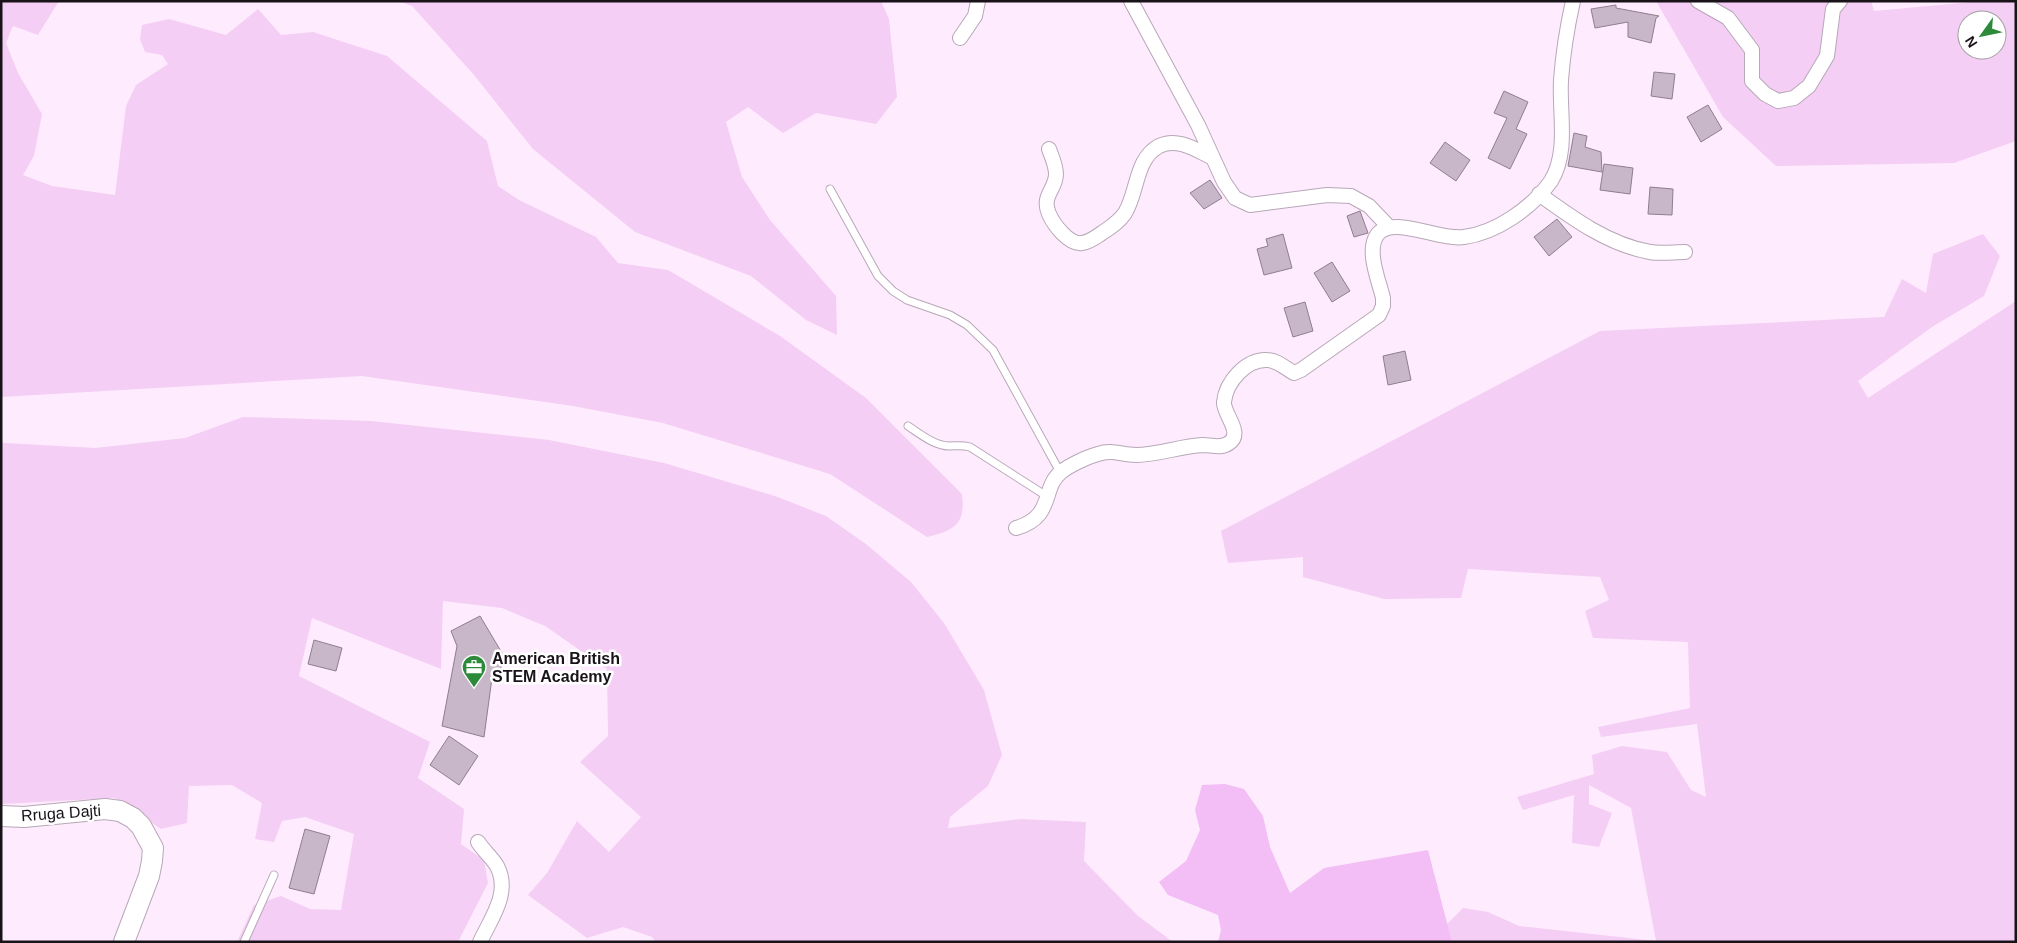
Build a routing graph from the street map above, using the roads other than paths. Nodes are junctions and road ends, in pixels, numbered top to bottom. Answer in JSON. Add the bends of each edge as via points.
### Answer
{"nodes":[{"id":1,"x":978,"y":1,"type":"edge"},
{"id":2,"x":1131,"y":1,"type":"edge"},
{"id":3,"x":1573,"y":1,"type":"edge"},
{"id":4,"x":1698,"y":1,"type":"edge"},
{"id":5,"x":1840,"y":1,"type":"edge"},
{"id":6,"x":960,"y":38,"type":"dead end"},
{"id":7,"x":1049,"y":149,"type":"dead end"},
{"id":8,"x":1213,"y":158,"type":"junction"},
{"id":9,"x":830,"y":189,"type":"dead end"},
{"id":10,"x":1539,"y":194,"type":"junction"},
{"id":11,"x":1388,"y":226,"type":"junction"},
{"id":12,"x":1685,"y":252,"type":"dead end"},
{"id":13,"x":908,"y":426,"type":"dead end"},
{"id":14,"x":1060,"y":472,"type":"junction"},
{"id":15,"x":1048,"y":497,"type":"junction"},
{"id":16,"x":1016,"y":528,"type":"dead end"},
{"id":17,"x":1,"y":816,"type":"edge"},
{"id":18,"x":478,"y":842,"type":"dead end"},
{"id":19,"x":274,"y":875,"type":"dead end"},
{"id":20,"x":124,"y":942,"type":"edge"},
{"id":21,"x":244,"y":942,"type":"edge"},
{"id":22,"x":480,"y":942,"type":"edge"}],
"edges":[{"from":1,"to":6,"type":"street","via":[[975,16]]},
{"from":2,"to":8,"type":"street"},
{"from":3,"to":10,"type":"street","via":[[1564,45],[1561,83],[1562,146],[1558,166]]},
{"from":4,"to":5,"type":"street","via":[[1728,18],[1752,50],[1752,81],[1778,101],[1794,98],[1808,86],[1827,56],[1833,9]]},
{"from":7,"to":8,"type":"street","via":[[1056,176],[1046,198],[1049,213],[1069,239],[1080,244],[1117,223],[1126,212],[1146,158],[1158,147],[1174,142]]},
{"from":8,"to":11,"type":"street","via":[[1235,198],[1250,205],[1327,195],[1350,196],[1369,206]]},
{"from":9,"to":14,"type":"lane","via":[[878,276],[893,291],[967,325],[993,350]]},
{"from":10,"to":11,"type":"street","via":[[1491,231],[1462,238],[1434,235],[1404,226]]},
{"from":10,"to":12,"type":"street","via":[[1577,222],[1619,242],[1650,252]]},
{"from":11,"to":14,"type":"street","via":[[1377,235],[1373,249],[1383,298],[1378,315],[1294,373],[1276,361],[1266,360],[1256,362],[1237,374],[1230,383],[1224,403],[1234,429],[1230,443],[1138,455],[1108,451]]},
{"from":13,"to":15,"type":"lane","via":[[927,439],[948,446],[970,447]]},
{"from":14,"to":15,"type":"street"},
{"from":15,"to":16,"type":"street","via":[[1039,515],[1029,524]]},
{"from":17,"to":20,"type":"main road","name":"Rruga Dajti","via":[[24,817],[105,809],[120,811],[141,826],[152,848],[152,861]]},
{"from":18,"to":22,"type":"street","via":[[496,864],[503,895]]},
{"from":19,"to":21,"type":"lane"}]}
